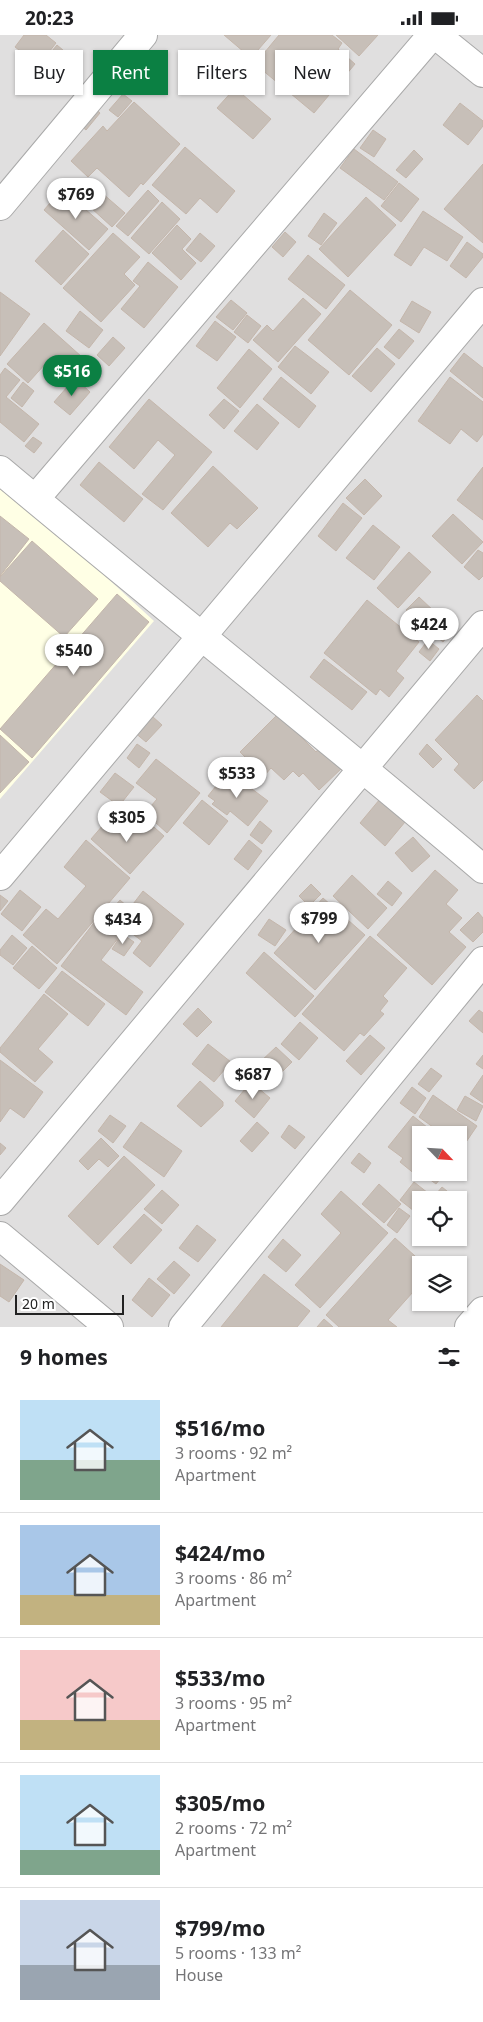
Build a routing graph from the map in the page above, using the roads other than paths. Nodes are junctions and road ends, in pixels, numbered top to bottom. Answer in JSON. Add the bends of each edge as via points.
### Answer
{"nodes":[{"id":1,"x":143,"y":35,"type":"edge"},
{"id":2,"x":432,"y":35,"type":"edge"},
{"id":3,"x":436,"y":35,"type":"edge"},
{"id":4,"x":483,"y":73,"type":"edge"},
{"id":5,"x":0,"y":206,"type":"edge"},
{"id":6,"x":483,"y":302,"type":"edge"},
{"id":7,"x":0,"y":470,"type":"edge"},
{"id":8,"x":35,"y":499,"type":"junction"},
{"id":9,"x":483,"y":625,"type":"edge"},
{"id":10,"x":201,"y":637,"type":"junction"},
{"id":11,"x":364,"y":768,"type":"junction"},
{"id":12,"x":483,"y":869,"type":"edge"},
{"id":13,"x":0,"y":876,"type":"edge"},
{"id":14,"x":483,"y":961,"type":"edge"},
{"id":15,"x":0,"y":1201,"type":"edge"},
{"id":16,"x":0,"y":1236,"type":"edge"},
{"id":17,"x":483,"y":1311,"type":"edge"},
{"id":18,"x":109,"y":1327,"type":"edge"},
{"id":19,"x":183,"y":1327,"type":"edge"},
{"id":20,"x":469,"y":1327,"type":"edge"}],
"edges":[{"from":1,"to":5,"type":"street"},
{"from":2,"to":8,"type":"street"},
{"from":3,"to":4,"type":"street"},
{"from":6,"to":10,"type":"street"},
{"from":7,"to":8,"type":"street"},
{"from":8,"to":10,"type":"street"},
{"from":9,"to":11,"type":"street"},
{"from":10,"to":11,"type":"street"},
{"from":10,"to":13,"type":"street"},
{"from":11,"to":12,"type":"street"},
{"from":11,"to":15,"type":"street"},
{"from":14,"to":19,"type":"street"},
{"from":16,"to":18,"type":"street"},
{"from":17,"to":20,"type":"street"}]}
